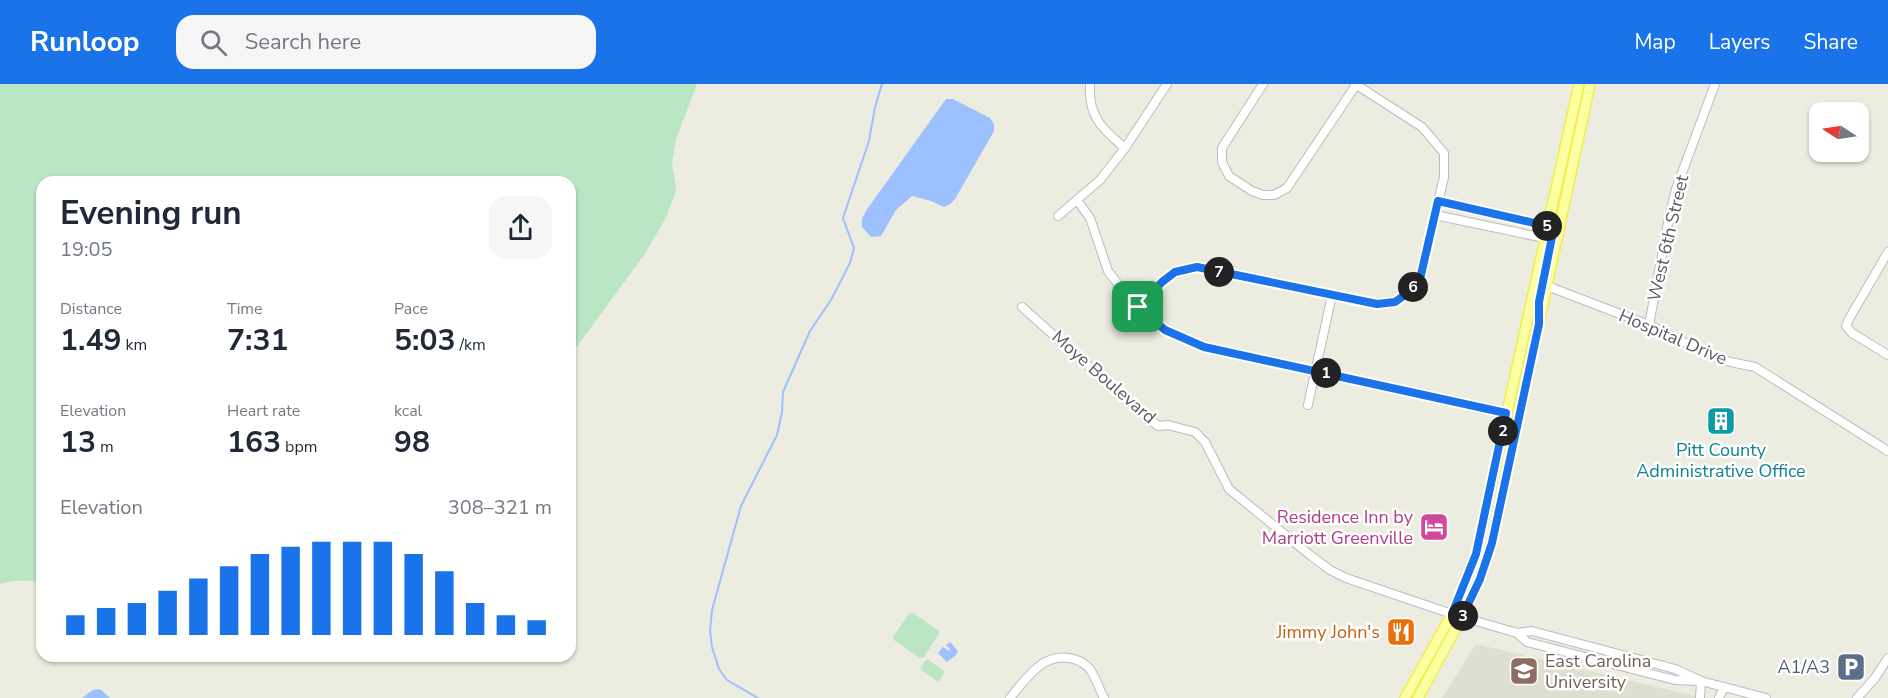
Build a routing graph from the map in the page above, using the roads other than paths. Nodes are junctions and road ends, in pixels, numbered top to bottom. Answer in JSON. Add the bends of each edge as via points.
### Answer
{"nodes":[{"id":1,"x":1090,"y":84,"type":"edge"},
{"id":2,"x":1167,"y":84,"type":"edge"},
{"id":3,"x":1263,"y":84,"type":"edge"},
{"id":4,"x":1355,"y":84,"type":"edge"},
{"id":5,"x":1579,"y":84,"type":"edge"},
{"id":6,"x":1590,"y":84,"type":"edge"},
{"id":7,"x":1715,"y":84,"type":"edge"},
{"id":8,"x":1125,"y":148,"type":"junction"},
{"id":9,"x":1077,"y":200,"type":"junction"},
{"id":10,"x":1438,"y":201,"type":"junction"},
{"id":11,"x":1435,"y":214,"type":"junction"},
{"id":12,"x":1058,"y":216,"type":"dead end"},
{"id":13,"x":1547,"y":226,"type":"junction"},
{"id":14,"x":1544,"y":238,"type":"junction"},
{"id":15,"x":1888,"y":252,"type":"edge"},
{"id":16,"x":1546,"y":286,"type":"junction"},
{"id":17,"x":1332,"y":295,"type":"junction"},
{"id":18,"x":1022,"y":307,"type":"dead end"},
{"id":19,"x":1138,"y":307,"type":"junction"},
{"id":20,"x":1530,"y":309,"type":"junction"},
{"id":21,"x":1539,"y":324,"type":"junction"},
{"id":22,"x":1649,"y":325,"type":"junction"},
{"id":23,"x":1888,"y":355,"type":"edge"},
{"id":24,"x":1316,"y":371,"type":"junction"},
{"id":25,"x":1520,"y":404,"type":"junction"},
{"id":26,"x":1308,"y":405,"type":"dead end"},
{"id":27,"x":1506,"y":413,"type":"junction"},
{"id":28,"x":1888,"y":451,"type":"edge"},
{"id":29,"x":1452,"y":614,"type":"junction"},
{"id":30,"x":1462,"y":617,"type":"junction"},
{"id":31,"x":1888,"y":658,"type":"edge"},
{"id":32,"x":1701,"y":681,"type":"junction"},
{"id":33,"x":1724,"y":687,"type":"junction"},
{"id":34,"x":1010,"y":698,"type":"edge"},
{"id":35,"x":1104,"y":698,"type":"edge"},
{"id":36,"x":1405,"y":698,"type":"edge"},
{"id":37,"x":1418,"y":698,"type":"edge"},
{"id":38,"x":1700,"y":698,"type":"edge"},
{"id":39,"x":1719,"y":698,"type":"edge"},
{"id":40,"x":1766,"y":698,"type":"edge"},
{"id":41,"x":1857,"y":698,"type":"edge"}],
"edges":[{"from":1,"to":8,"type":"street","via":[[1091,109],[1102,128]]},
{"from":2,"to":8,"type":"street"},
{"from":3,"to":4,"type":"street","via":[[1222,148],[1222,162],[1228,176],[1252,191],[1274,195],[1287,188]]},
{"from":4,"to":10,"type":"street","via":[[1422,127],[1444,153]]},
{"from":5,"to":13,"type":"main road"},
{"from":6,"to":16,"type":"main road"},
{"from":7,"to":22,"type":"street","name":"West 6th Street","via":[[1676,191]]},
{"from":8,"to":9,"type":"street","via":[[1100,180]]},
{"from":9,"to":12,"type":"street"},
{"from":9,"to":19,"type":"street","via":[[1090,218],[1108,272]]},
{"from":10,"to":11,"type":"street"},
{"from":10,"to":13,"type":"street"},
{"from":11,"to":14,"type":"street"},
{"from":11,"to":17,"type":"street","via":[[1420,279],[1409,292],[1395,302],[1377,304]]},
{"from":13,"to":14,"type":"main road"},
{"from":13,"to":21,"type":"main road","via":[[1553,232],[1539,302]]},
{"from":14,"to":20,"type":"main road"},
{"from":15,"to":23,"type":"street","via":[[1846,326]]},
{"from":16,"to":21,"type":"main road"},
{"from":16,"to":22,"type":"street","name":"Hospital Drive"},
{"from":17,"to":19,"type":"street","via":[[1197,267],[1175,272]]},
{"from":17,"to":24,"type":"street"},
{"from":18,"to":29,"type":"street","name":"Moye Boulevard","via":[[1158,426],[1195,432],[1205,442],[1229,489],[1329,570],[1362,585]]},
{"from":19,"to":24,"type":"street","via":[[1165,330],[1204,347]]},
{"from":20,"to":25,"type":"main road","via":[[1529,337],[1518,391]]},
{"from":20,"to":27,"type":"main road"},
{"from":21,"to":25,"type":"main road"},
{"from":22,"to":28,"type":"street","name":"Hospital Drive","via":[[1720,360],[1755,367]]},
{"from":24,"to":26,"type":"street"},
{"from":24,"to":27,"type":"street"},
{"from":25,"to":30,"type":"main road","via":[[1492,543]]},
{"from":27,"to":29,"type":"main road","via":[[1476,554]]},
{"from":29,"to":30,"type":"street","name":"Moye Boulevard"},
{"from":29,"to":36,"type":"main road"},
{"from":30,"to":32,"type":"street","name":"Moye Boulevard","via":[[1517,633],[1538,645],[1675,680]]},
{"from":30,"to":37,"type":"main road"},
{"from":31,"to":41,"type":"street"},
{"from":32,"to":33,"type":"street","name":"Moye Boulevard"},
{"from":32,"to":38,"type":"street"},
{"from":33,"to":39,"type":"street"},
{"from":33,"to":40,"type":"street","name":"Moye Boulevard"},
{"from":34,"to":35,"type":"street","via":[[1040,665],[1059,657],[1076,659],[1089,668]]}]}
